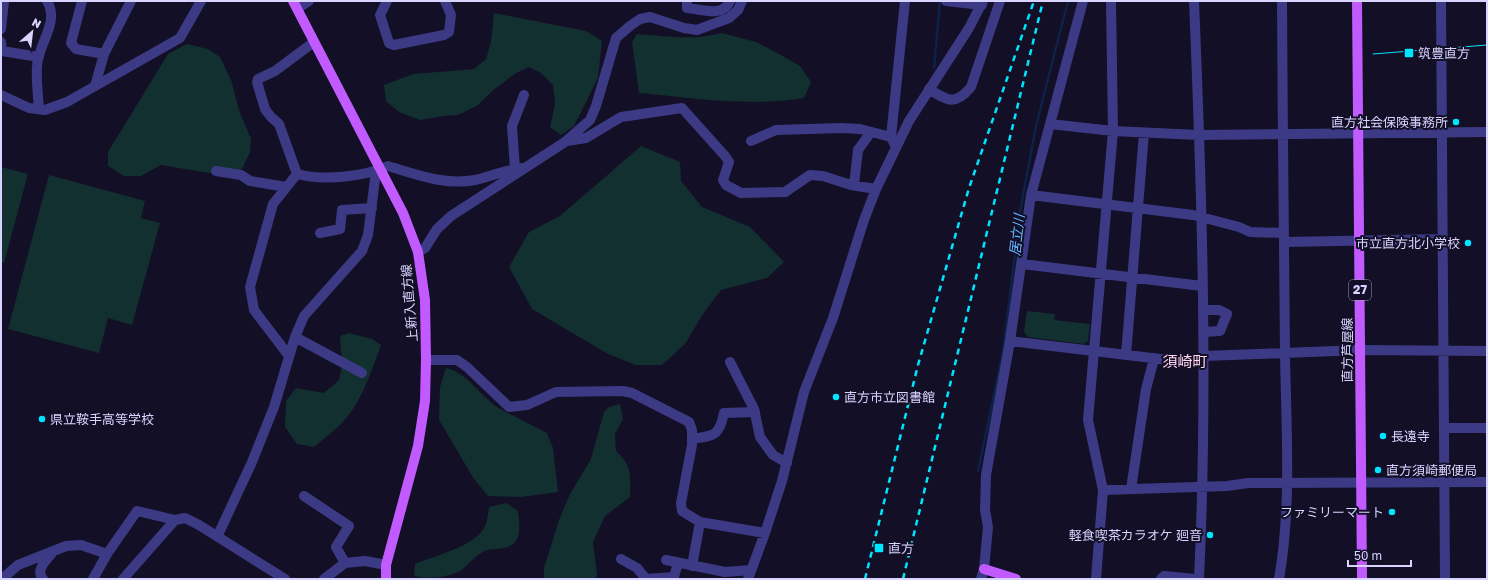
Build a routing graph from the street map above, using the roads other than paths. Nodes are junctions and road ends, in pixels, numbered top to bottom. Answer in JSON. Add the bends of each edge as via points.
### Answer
{"nodes":[{"id":1,"x":4,"y":1,"type":"edge"},
{"id":2,"x":47,"y":1,"type":"edge"},
{"id":3,"x":82,"y":1,"type":"edge"},
{"id":4,"x":131,"y":1,"type":"edge"},
{"id":5,"x":201,"y":1,"type":"edge"},
{"id":6,"x":309,"y":1,"type":"edge"},
{"id":7,"x":387,"y":1,"type":"edge"},
{"id":8,"x":445,"y":1,"type":"edge"},
{"id":9,"x":687,"y":1,"type":"edge"},
{"id":10,"x":730,"y":1,"type":"edge"},
{"id":11,"x":742,"y":1,"type":"edge"},
{"id":12,"x":905,"y":1,"type":"edge"},
{"id":13,"x":946,"y":1,"type":"edge"},
{"id":14,"x":1000,"y":1,"type":"edge"},
{"id":15,"x":1083,"y":1,"type":"edge"},
{"id":16,"x":1111,"y":1,"type":"edge"},
{"id":17,"x":1194,"y":1,"type":"edge"},
{"id":18,"x":1282,"y":1,"type":"edge"},
{"id":19,"x":1357,"y":1,"type":"edge"},
{"id":20,"x":1441,"y":1,"type":"edge"},
{"id":21,"x":983,"y":3,"type":"edge"},
{"id":22,"x":296,"y":5,"type":"edge"},
{"id":23,"x":1,"y":29,"type":"edge"},
{"id":24,"x":1,"y":42,"type":"edge"},
{"id":25,"x":314,"y":42,"type":"junction"},
{"id":26,"x":104,"y":54,"type":"junction"},
{"id":27,"x":39,"y":58,"type":"junction"},
{"id":28,"x":95,"y":86,"type":"junction"},
{"id":29,"x":929,"y":89,"type":"junction"},
{"id":30,"x":1,"y":95,"type":"edge"},
{"id":31,"x":524,"y":95,"type":"dead end"},
{"id":32,"x":39,"y":109,"type":"junction"},
{"id":33,"x":1050,"y":124,"type":"junction"},
{"id":34,"x":1113,"y":131,"type":"junction"},
{"id":35,"x":871,"y":132,"type":"junction"},
{"id":36,"x":1443,"y":132,"type":"junction"},
{"id":37,"x":1487,"y":132,"type":"edge"},
{"id":38,"x":1144,"y":133,"type":"junction"},
{"id":39,"x":1358,"y":134,"type":"junction"},
{"id":40,"x":1199,"y":135,"type":"junction"},
{"id":41,"x":1283,"y":135,"type":"junction"},
{"id":42,"x":891,"y":137,"type":"junction"},
{"id":43,"x":751,"y":141,"type":"dead end"},
{"id":44,"x":565,"y":142,"type":"junction"},
{"id":45,"x":896,"y":147,"type":"junction"},
{"id":46,"x":515,"y":168,"type":"junction"},
{"id":47,"x":526,"y":168,"type":"junction"},
{"id":48,"x":380,"y":169,"type":"junction"},
{"id":49,"x":216,"y":171,"type":"dead end"},
{"id":50,"x":297,"y":174,"type":"junction"},
{"id":51,"x":854,"y":185,"type":"junction"},
{"id":52,"x":286,"y":187,"type":"junction"},
{"id":53,"x":876,"y":189,"type":"junction"},
{"id":54,"x":1031,"y":195,"type":"junction"},
{"id":55,"x":1107,"y":203,"type":"junction"},
{"id":56,"x":372,"y":208,"type":"junction"},
{"id":57,"x":1138,"y":208,"type":"junction"},
{"id":58,"x":1201,"y":217,"type":"junction"},
{"id":59,"x":320,"y":233,"type":"dead end"},
{"id":60,"x":1284,"y":237,"type":"junction"},
{"id":61,"x":1360,"y":240,"type":"junction"},
{"id":62,"x":1443,"y":240,"type":"junction"},
{"id":63,"x":418,"y":252,"type":"junction"},
{"id":64,"x":1022,"y":264,"type":"junction"},
{"id":65,"x":1100,"y":273,"type":"junction"},
{"id":66,"x":1133,"y":277,"type":"junction"},
{"id":67,"x":1202,"y":286,"type":"junction"},
{"id":68,"x":1203,"y":310,"type":"junction"},
{"id":69,"x":1203,"y":332,"type":"junction"},
{"id":70,"x":295,"y":337,"type":"junction"},
{"id":71,"x":1010,"y":341,"type":"junction"},
{"id":72,"x":1094,"y":350,"type":"junction"},
{"id":73,"x":1361,"y":350,"type":"junction"},
{"id":74,"x":1445,"y":350,"type":"junction"},
{"id":75,"x":1487,"y":351,"type":"edge"},
{"id":76,"x":1285,"y":352,"type":"junction"},
{"id":77,"x":1126,"y":355,"type":"junction"},
{"id":78,"x":289,"y":356,"type":"junction"},
{"id":79,"x":1204,"y":356,"type":"junction"},
{"id":80,"x":1154,"y":359,"type":"junction"},
{"id":81,"x":426,"y":360,"type":"junction"},
{"id":82,"x":730,"y":362,"type":"dead end"},
{"id":83,"x":362,"y":373,"type":"dead end"},
{"id":84,"x":755,"y":412,"type":"junction"},
{"id":85,"x":1444,"y":428,"type":"junction"},
{"id":86,"x":1487,"y":428,"type":"edge"},
{"id":87,"x":692,"y":439,"type":"junction"},
{"id":88,"x":787,"y":463,"type":"junction"},
{"id":89,"x":1361,"y":482,"type":"junction"},
{"id":90,"x":1444,"y":482,"type":"junction"},
{"id":91,"x":1487,"y":482,"type":"edge"},
{"id":92,"x":1288,"y":483,"type":"junction"},
{"id":93,"x":1203,"y":486,"type":"junction"},
{"id":94,"x":1131,"y":489,"type":"junction"},
{"id":95,"x":1103,"y":490,"type":"junction"},
{"id":96,"x":304,"y":496,"type":"dead end"},
{"id":97,"x":175,"y":520,"type":"junction"},
{"id":98,"x":700,"y":522,"type":"junction"},
{"id":99,"x":765,"y":533,"type":"junction"},
{"id":100,"x":218,"y":535,"type":"junction"},
{"id":101,"x":52,"y":553,"type":"junction"},
{"id":102,"x":107,"y":554,"type":"junction"},
{"id":103,"x":621,"y":559,"type":"dead end"},
{"id":104,"x":666,"y":560,"type":"dead end"},
{"id":105,"x":345,"y":563,"type":"junction"},
{"id":106,"x":678,"y":563,"type":"junction"},
{"id":107,"x":386,"y":564,"type":"junction"},
{"id":108,"x":692,"y":566,"type":"junction"},
{"id":109,"x":984,"y":569,"type":"junction"},
{"id":110,"x":749,"y":575,"type":"edge"},
{"id":111,"x":2,"y":579,"type":"edge"},
{"id":112,"x":43,"y":579,"type":"edge"},
{"id":113,"x":93,"y":579,"type":"edge"},
{"id":114,"x":123,"y":579,"type":"edge"},
{"id":115,"x":285,"y":579,"type":"edge"},
{"id":116,"x":324,"y":579,"type":"edge"},
{"id":117,"x":386,"y":579,"type":"edge"},
{"id":118,"x":981,"y":579,"type":"edge"},
{"id":119,"x":1016,"y":579,"type":"edge"},
{"id":120,"x":1096,"y":579,"type":"edge"},
{"id":121,"x":1161,"y":579,"type":"edge"},
{"id":122,"x":1195,"y":579,"type":"edge"},
{"id":123,"x":1199,"y":579,"type":"edge"},
{"id":124,"x":1279,"y":579,"type":"edge"},
{"id":125,"x":1362,"y":579,"type":"edge"},
{"id":126,"x":1445,"y":579,"type":"edge"}],
"edges":[{"from":1,"to":23,"type":"street"},
{"from":2,"to":27,"type":"street","via":[[51,7],[52,18]]},
{"from":3,"to":26,"type":"street","via":[[71,44],[76,49]]},
{"from":4,"to":26,"type":"street"},
{"from":5,"to":28,"type":"street","via":[[180,38]]},
{"from":6,"to":22,"type":"street"},
{"from":7,"to":8,"type":"street","via":[[380,15],[389,43],[394,45],[449,32],[451,15]]},
{"from":9,"to":10,"type":"street","via":[[687,8],[718,12],[728,6]]},
{"from":11,"to":44,"type":"street","via":[[738,10],[729,18],[697,30],[650,17],[640,19],[630,26],[616,38],[590,120]]},
{"from":12,"to":42,"type":"street"},
{"from":13,"to":21,"type":"street"},
{"from":14,"to":29,"type":"street","via":[[971,87],[956,100],[947,100]]},
{"from":15,"to":33,"type":"street"},
{"from":16,"to":34,"type":"street"},
{"from":17,"to":40,"type":"street"},
{"from":18,"to":41,"type":"street"},
{"from":19,"to":39,"type":"main road","name":"直方芦屋線","number":"27"},
{"from":20,"to":36,"type":"street"},
{"from":21,"to":29,"type":"street"},
{"from":22,"to":25,"type":"main road","name":"上新入直方線"},
{"from":24,"to":27,"type":"street","via":[[2,51]]},
{"from":25,"to":48,"type":"main road","name":"上新入直方線"},
{"from":25,"to":50,"type":"street","via":[[257,82],[265,109],[279,124]]},
{"from":26,"to":28,"type":"street"},
{"from":27,"to":32,"type":"street"},
{"from":28,"to":32,"type":"street","via":[[66,102],[45,110]]},
{"from":29,"to":45,"type":"street"},
{"from":30,"to":32,"type":"street","via":[[29,108]]},
{"from":31,"to":46,"type":"street","via":[[512,126]]},
{"from":33,"to":34,"type":"street"},
{"from":33,"to":54,"type":"street"},
{"from":34,"to":38,"type":"street"},
{"from":34,"to":55,"type":"street"},
{"from":35,"to":42,"type":"street"},
{"from":35,"to":43,"type":"street","via":[[842,128],[776,130]]},
{"from":35,"to":51,"type":"street","via":[[858,150]]},
{"from":36,"to":37,"type":"street"},
{"from":36,"to":39,"type":"street"},
{"from":36,"to":62,"type":"street"},
{"from":38,"to":40,"type":"street"},
{"from":38,"to":57,"type":"street"},
{"from":39,"to":41,"type":"street"},
{"from":39,"to":61,"type":"main road","name":"直方芦屋線","number":"27"},
{"from":40,"to":41,"type":"street"},
{"from":40,"to":58,"type":"street"},
{"from":41,"to":60,"type":"street"},
{"from":42,"to":45,"type":"street"},
{"from":44,"to":47,"type":"street"},
{"from":44,"to":51,"type":"street","via":[[586,138],[621,117],[682,108],[726,156],[729,162],[723,180],[726,185],[741,193],[785,192],[810,175]]},
{"from":45,"to":53,"type":"street"},
{"from":46,"to":47,"type":"street"},
{"from":46,"to":48,"type":"street","via":[[474,180],[456,182],[388,166]]},
{"from":47,"to":63,"type":"street","via":[[451,216],[437,230],[425,248]]},
{"from":48,"to":50,"type":"street","via":[[336,178],[313,178]]},
{"from":48,"to":56,"type":"street"},
{"from":48,"to":63,"type":"main road","name":"上新入直方線","via":[[403,213]]},
{"from":49,"to":52,"type":"street","via":[[241,174],[250,182]]},
{"from":50,"to":52,"type":"street"},
{"from":51,"to":53,"type":"street"},
{"from":52,"to":78,"type":"street","via":[[273,204],[250,287],[254,310]]},
{"from":53,"to":88,"type":"street","via":[[833,318],[804,392]]},
{"from":54,"to":55,"type":"street"},
{"from":54,"to":64,"type":"street"},
{"from":55,"to":57,"type":"street"},
{"from":55,"to":65,"type":"street"},
{"from":56,"to":59,"type":"street","via":[[342,210],[340,229]]},
{"from":56,"to":70,"type":"street","via":[[368,235],[362,251],[304,316]]},
{"from":57,"to":58,"type":"street"},
{"from":57,"to":66,"type":"street"},
{"from":58,"to":60,"type":"street","via":[[1250,232]]},
{"from":58,"to":67,"type":"street"},
{"from":60,"to":61,"type":"street"},
{"from":60,"to":76,"type":"street"},
{"from":61,"to":62,"type":"street"},
{"from":61,"to":73,"type":"main road","name":"直方芦屋線","number":"27"},
{"from":62,"to":74,"type":"street"},
{"from":63,"to":81,"type":"main road","name":"上新入直方線","via":[[425,300]]},
{"from":64,"to":65,"type":"street"},
{"from":64,"to":71,"type":"street"},
{"from":65,"to":66,"type":"street"},
{"from":65,"to":72,"type":"street"},
{"from":66,"to":67,"type":"street"},
{"from":66,"to":77,"type":"street"},
{"from":67,"to":68,"type":"street"},
{"from":68,"to":69,"type":"street"},
{"from":68,"to":69,"type":"street","via":[[1219,310],[1228,314],[1220,332]]},
{"from":69,"to":79,"type":"street"},
{"from":70,"to":78,"type":"street"},
{"from":70,"to":83,"type":"street"},
{"from":71,"to":72,"type":"street"},
{"from":71,"to":109,"type":"street","via":[[986,475],[985,510],[988,527]]},
{"from":72,"to":77,"type":"street"},
{"from":72,"to":95,"type":"street","via":[[1088,420]]},
{"from":73,"to":74,"type":"street"},
{"from":73,"to":76,"type":"street"},
{"from":73,"to":89,"type":"main road","name":"直方芦屋線","number":"27"},
{"from":74,"to":75,"type":"street"},
{"from":74,"to":85,"type":"street"},
{"from":76,"to":79,"type":"street"},
{"from":76,"to":92,"type":"street"},
{"from":77,"to":80,"type":"street"},
{"from":78,"to":100,"type":"street","via":[[274,407]]},
{"from":79,"to":80,"type":"street","via":[[1194,363]]},
{"from":79,"to":93,"type":"street"},
{"from":80,"to":94,"type":"street","via":[[1146,389]]},
{"from":81,"to":87,"type":"street","via":[[457,360],[509,407],[527,405],[556,392],[632,393],[689,422]]},
{"from":81,"to":107,"type":"main road","name":"上新入直方線","via":[[425,401],[418,446]]},
{"from":82,"to":84,"type":"street"},
{"from":84,"to":87,"type":"street","via":[[724,413],[721,429],[716,433]]},
{"from":84,"to":88,"type":"street","via":[[760,437],[773,455]]},
{"from":85,"to":86,"type":"street"},
{"from":85,"to":90,"type":"street"},
{"from":87,"to":98,"type":"street","via":[[681,503],[682,511]]},
{"from":88,"to":99,"type":"street"},
{"from":89,"to":90,"type":"street"},
{"from":89,"to":92,"type":"street"},
{"from":89,"to":125,"type":"main road","name":"直方芦屋線","number":"27"},
{"from":90,"to":91,"type":"street"},
{"from":90,"to":126,"type":"street"},
{"from":92,"to":93,"type":"street"},
{"from":92,"to":124,"type":"street","via":[[1285,543]]},
{"from":93,"to":94,"type":"street"},
{"from":93,"to":123,"type":"street"},
{"from":94,"to":95,"type":"street"},
{"from":95,"to":120,"type":"street"},
{"from":96,"to":105,"type":"street","via":[[349,526],[336,547]]},
{"from":97,"to":100,"type":"street","via":[[184,518]]},
{"from":97,"to":102,"type":"street","via":[[137,511]]},
{"from":97,"to":114,"type":"street"},
{"from":98,"to":99,"type":"street"},
{"from":98,"to":108,"type":"street"},
{"from":99,"to":110,"type":"street"},
{"from":100,"to":115,"type":"street"},
{"from":101,"to":102,"type":"street","via":[[66,546],[81,545]]},
{"from":101,"to":111,"type":"street","via":[[18,565]]},
{"from":101,"to":112,"type":"street","via":[[40,570]]},
{"from":102,"to":113,"type":"street"},
{"from":103,"to":106,"type":"street","via":[[637,568],[646,579],[674,577]]},
{"from":104,"to":106,"type":"street"},
{"from":105,"to":107,"type":"street","via":[[366,561]]},
{"from":105,"to":116,"type":"street"},
{"from":106,"to":108,"type":"street"},
{"from":107,"to":117,"type":"main road","name":"上新入直方線"},
{"from":108,"to":110,"type":"street"},
{"from":109,"to":118,"type":"street"},
{"from":109,"to":119,"type":"main road"},
{"from":121,"to":122,"type":"street","via":[[1164,576]]}]}
